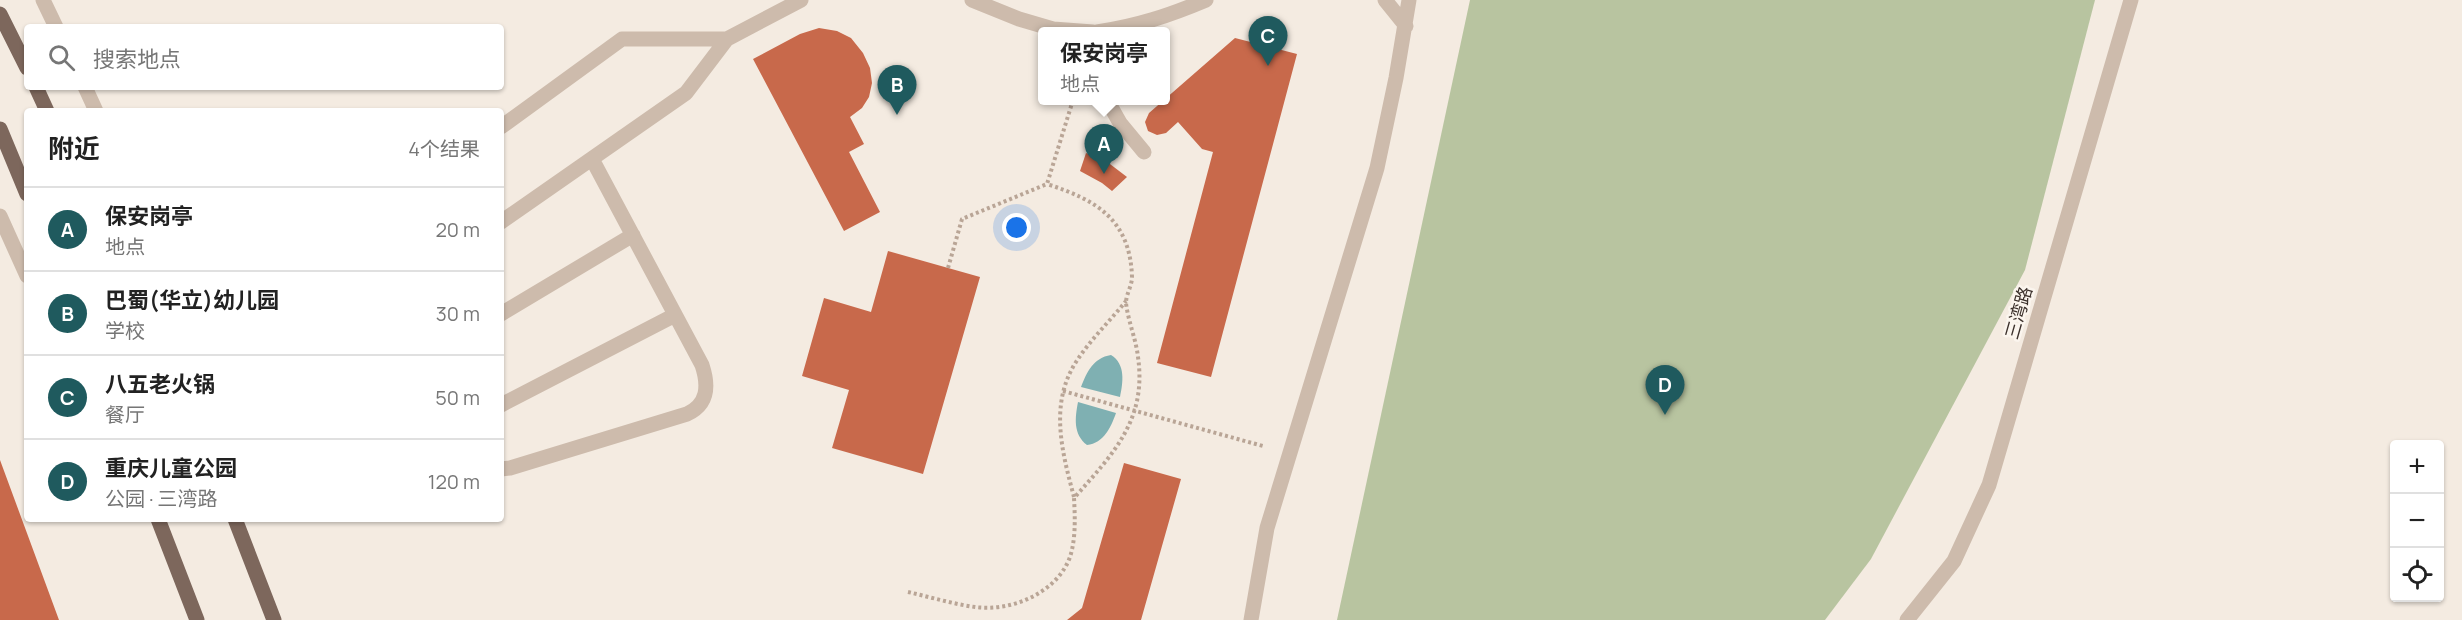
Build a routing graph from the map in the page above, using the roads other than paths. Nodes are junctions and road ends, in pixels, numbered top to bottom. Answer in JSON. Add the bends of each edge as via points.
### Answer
{"nodes":[{"id":1,"x":44,"y":0,"type":"edge"},
{"id":2,"x":801,"y":0,"type":"edge"},
{"id":3,"x":972,"y":0,"type":"edge"},
{"id":4,"x":1206,"y":0,"type":"edge"},
{"id":5,"x":1385,"y":0,"type":"edge"},
{"id":6,"x":1410,"y":0,"type":"edge"},
{"id":7,"x":2131,"y":0,"type":"edge"},
{"id":8,"x":0,"y":14,"type":"edge"},
{"id":9,"x":55,"y":24,"type":"edge"},
{"id":10,"x":1406,"y":26,"type":"junction"},
{"id":11,"x":1046,"y":27,"type":"edge"},
{"id":12,"x":1131,"y":27,"type":"edge"},
{"id":13,"x":727,"y":39,"type":"junction"},
{"id":14,"x":24,"y":62,"type":"edge"},
{"id":15,"x":37,"y":90,"type":"edge"},
{"id":16,"x":86,"y":90,"type":"edge"},
{"id":17,"x":1110,"y":105,"type":"edge"},
{"id":18,"x":46,"y":108,"type":"edge"},
{"id":19,"x":95,"y":108,"type":"edge"},
{"id":20,"x":504,"y":125,"type":"edge"},
{"id":21,"x":0,"y":129,"type":"edge"},
{"id":22,"x":1144,"y":152,"type":"dead end"},
{"id":23,"x":592,"y":159,"type":"junction"},
{"id":24,"x":24,"y":187,"type":"edge"},
{"id":25,"x":504,"y":220,"type":"edge"},
{"id":26,"x":2,"y":221,"type":"edge"},
{"id":27,"x":633,"y":235,"type":"junction"},
{"id":28,"x":24,"y":269,"type":"edge"},
{"id":29,"x":504,"y":312,"type":"edge"},
{"id":30,"x":675,"y":315,"type":"junction"},
{"id":31,"x":504,"y":403,"type":"edge"},
{"id":32,"x":504,"y":469,"type":"edge"},
{"id":33,"x":151,"y":522,"type":"edge"},
{"id":34,"x":159,"y":522,"type":"edge"},
{"id":35,"x":236,"y":522,"type":"edge"},
{"id":36,"x":241,"y":522,"type":"edge"},
{"id":37,"x":245,"y":544,"type":"junction"},
{"id":38,"x":175,"y":564,"type":"junction"},
{"id":39,"x":197,"y":620,"type":"edge"},
{"id":40,"x":274,"y":620,"type":"edge"},
{"id":41,"x":1251,"y":620,"type":"edge"},
{"id":42,"x":1908,"y":620,"type":"edge"}],
"edges":[{"from":1,"to":9,"type":"street"},
{"from":2,"to":13,"type":"street"},
{"from":3,"to":11,"type":"street"},
{"from":4,"to":12,"type":"street"},
{"from":5,"to":10,"type":"street"},
{"from":6,"to":10,"type":"street"},
{"from":7,"to":42,"type":"street","name":"三湾路","via":[[1989,485],[1954,561]]},
{"from":8,"to":14,"type":"main road"},
{"from":10,"to":41,"type":"street","via":[[1377,168],[1267,528]]},
{"from":13,"to":20,"type":"street","via":[[622,39]]},
{"from":13,"to":23,"type":"street","via":[[686,93]]},
{"from":15,"to":18,"type":"main road"},
{"from":16,"to":19,"type":"street"},
{"from":17,"to":22,"type":"street"},
{"from":21,"to":24,"type":"main road"},
{"from":23,"to":25,"type":"street"},
{"from":23,"to":27,"type":"street"},
{"from":26,"to":28,"type":"street"},
{"from":27,"to":29,"type":"street"},
{"from":27,"to":30,"type":"street"},
{"from":30,"to":31,"type":"street"},
{"from":30,"to":32,"type":"street","via":[[705,374],[706,391],[700,405],[687,414]]},
{"from":33,"to":38,"type":"street"},
{"from":34,"to":38,"type":"main road"},
{"from":35,"to":37,"type":"main road"},
{"from":36,"to":37,"type":"street"},
{"from":37,"to":40,"type":"main road"},
{"from":38,"to":39,"type":"main road"}]}
